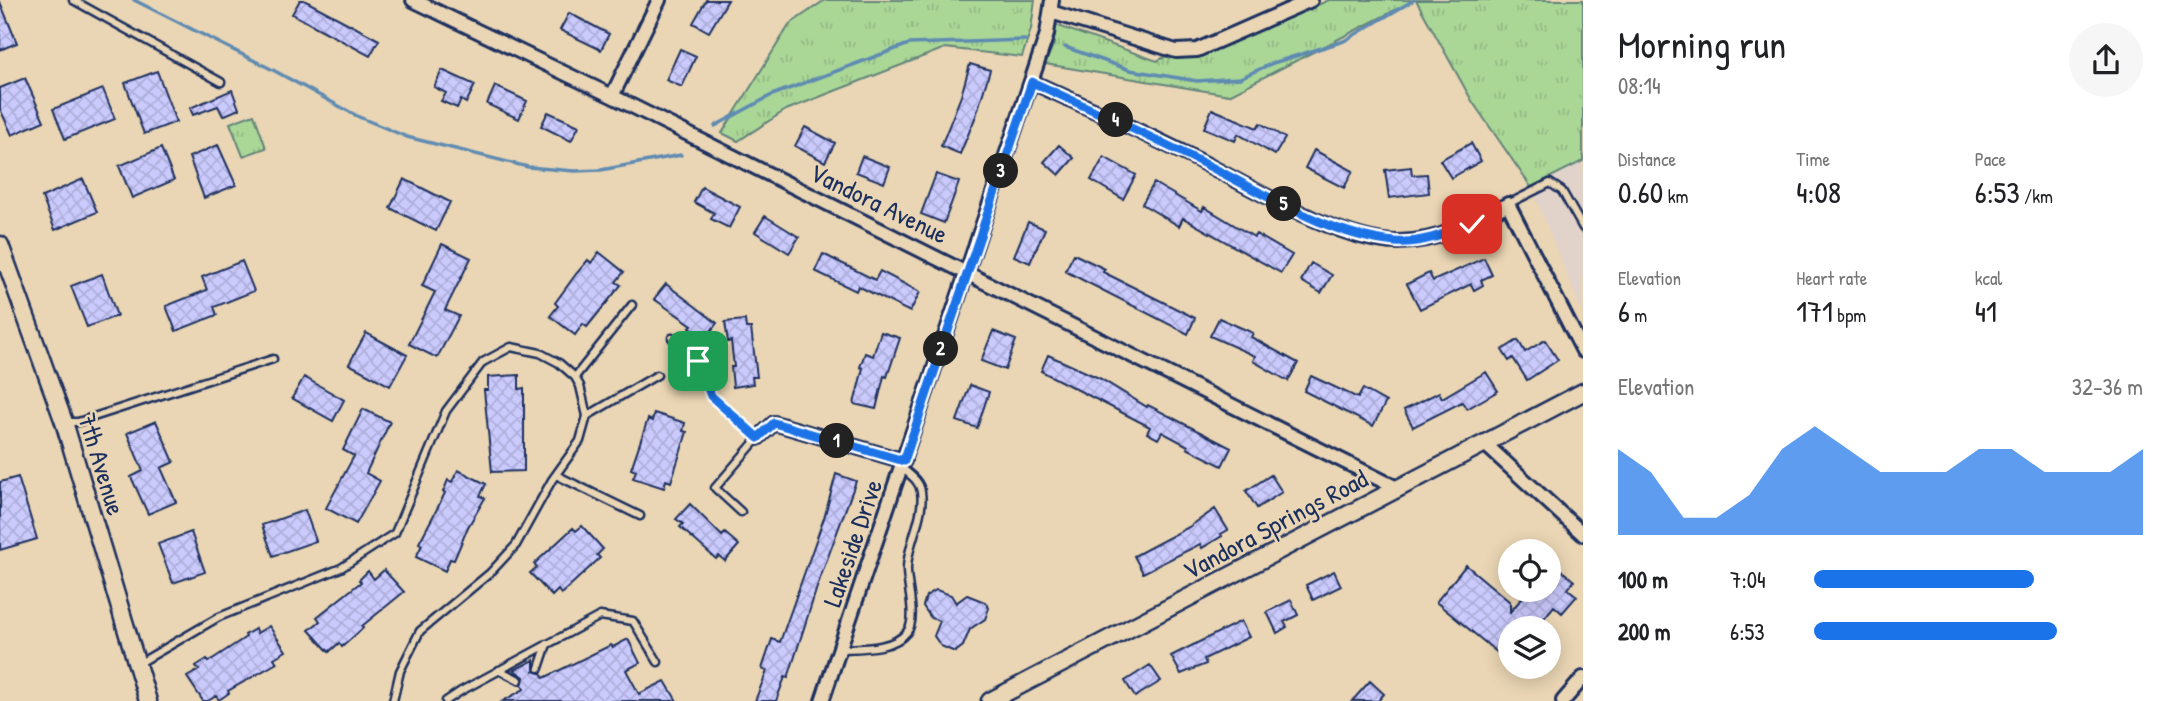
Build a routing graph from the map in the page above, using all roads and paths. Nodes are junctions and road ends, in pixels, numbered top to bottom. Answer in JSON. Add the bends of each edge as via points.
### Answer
{"nodes":[{"id":1,"x":73,"y":0,"type":"edge"},
{"id":2,"x":413,"y":0,"type":"edge"},
{"id":3,"x":659,"y":0,"type":"edge"},
{"id":4,"x":1311,"y":0,"type":"edge"},
{"id":5,"x":433,"y":4,"type":"edge"},
{"id":6,"x":1051,"y":6,"type":"edge"},
{"id":7,"x":221,"y":82,"type":"dead end"},
{"id":8,"x":1032,"y":82,"type":"junction"},
{"id":9,"x":612,"y":96,"type":"junction"},
{"id":10,"x":1508,"y":204,"type":"junction"},
{"id":11,"x":1583,"y":228,"type":"edge"},
{"id":12,"x":0,"y":245,"type":"edge"},
{"id":13,"x":967,"y":273,"type":"junction"},
{"id":14,"x":632,"y":305,"type":"dead end"},
{"id":15,"x":672,"y":338,"type":"dead end"},
{"id":16,"x":1583,"y":351,"type":"edge"},
{"id":17,"x":273,"y":359,"type":"dead end"},
{"id":18,"x":657,"y":375,"type":"dead end"},
{"id":19,"x":575,"y":377,"type":"junction"},
{"id":20,"x":1583,"y":392,"type":"edge"},
{"id":21,"x":587,"y":416,"type":"junction"},
{"id":22,"x":64,"y":422,"type":"junction"},
{"id":23,"x":758,"y":438,"type":"junction"},
{"id":24,"x":1485,"y":444,"type":"junction"},
{"id":25,"x":903,"y":464,"type":"junction"},
{"id":26,"x":556,"y":475,"type":"junction"},
{"id":27,"x":1397,"y":488,"type":"junction"},
{"id":28,"x":741,"y":512,"type":"dead end"},
{"id":29,"x":640,"y":516,"type":"dead end"},
{"id":30,"x":1583,"y":534,"type":"edge"},
{"id":31,"x":547,"y":645,"type":"junction"},
{"id":32,"x":840,"y":649,"type":"junction"},
{"id":33,"x":658,"y":662,"type":"dead end"},
{"id":34,"x":138,"y":665,"type":"junction"},
{"id":35,"x":538,"y":668,"type":"dead end"},
{"id":36,"x":499,"y":670,"type":"junction"},
{"id":37,"x":1583,"y":678,"type":"edge"},
{"id":38,"x":519,"y":680,"type":"dead end"},
{"id":39,"x":148,"y":701,"type":"edge"},
{"id":40,"x":393,"y":701,"type":"edge"},
{"id":41,"x":446,"y":701,"type":"edge"},
{"id":42,"x":822,"y":701,"type":"edge"},
{"id":43,"x":990,"y":701,"type":"edge"},
{"id":44,"x":1563,"y":701,"type":"edge"}],
"edges":[{"from":1,"to":7,"type":"lane"},
{"from":2,"to":5,"type":"street","name":"Vandora Avenue"},
{"from":3,"to":9,"type":"street"},
{"from":4,"to":6,"type":"street","via":[[1198,50],[1177,51]]},
{"from":5,"to":9,"type":"street","name":"Vandora Avenue"},
{"from":6,"to":8,"type":"street","name":"Lakeside Drive"},
{"from":8,"to":10,"type":"street","via":[[1311,218],[1356,234],[1397,242],[1436,237]]},
{"from":8,"to":13,"type":"street","name":"Lakeside Drive"},
{"from":9,"to":13,"type":"street","name":"Vandora Avenue"},
{"from":10,"to":11,"type":"lane","via":[[1550,183],[1562,191]]},
{"from":10,"to":16,"type":"street"},
{"from":12,"to":22,"type":"street","name":"7th Avenue"},
{"from":13,"to":25,"type":"street","name":"Lakeside Drive"},
{"from":13,"to":27,"type":"street","name":"Vandora Avenue"},
{"from":14,"to":19,"type":"lane"},
{"from":15,"to":23,"type":"lane","via":[[698,361],[711,396]]},
{"from":17,"to":22,"type":"lane","via":[[78,422]]},
{"from":18,"to":21,"type":"lane"},
{"from":19,"to":21,"type":"lane"},
{"from":19,"to":34,"type":"lane","via":[[540,353],[511,347],[483,362],[446,411],[395,533],[341,568],[219,617]]},
{"from":20,"to":24,"type":"street","name":"Vandora Springs Road"},
{"from":21,"to":26,"type":"lane","via":[[580,441]]},
{"from":22,"to":34,"type":"street","name":"7th Avenue"},
{"from":23,"to":25,"type":"street","via":[[774,423]]},
{"from":23,"to":28,"type":"lane","via":[[715,488]]},
{"from":24,"to":27,"type":"street","name":"Vandora Springs Road"},
{"from":24,"to":30,"type":"street"},
{"from":25,"to":32,"type":"street","name":"Lakeside Drive"},
{"from":25,"to":32,"type":"lane","via":[[922,491],[908,550],[912,620],[895,640],[872,648]]},
{"from":26,"to":29,"type":"lane"},
{"from":26,"to":40,"type":"lane","via":[[516,545],[490,573],[420,631],[400,671]]},
{"from":27,"to":43,"type":"street","name":"Vandora Springs Road"},
{"from":31,"to":33,"type":"lane","via":[[600,616],[633,621]]},
{"from":31,"to":35,"type":"lane"},
{"from":31,"to":36,"type":"lane"},
{"from":32,"to":42,"type":"street","name":"Lakeside Drive"},
{"from":34,"to":39,"type":"street","name":"7th Avenue"},
{"from":36,"to":38,"type":"lane"},
{"from":36,"to":41,"type":"lane"},
{"from":37,"to":44,"type":"street"}]}
